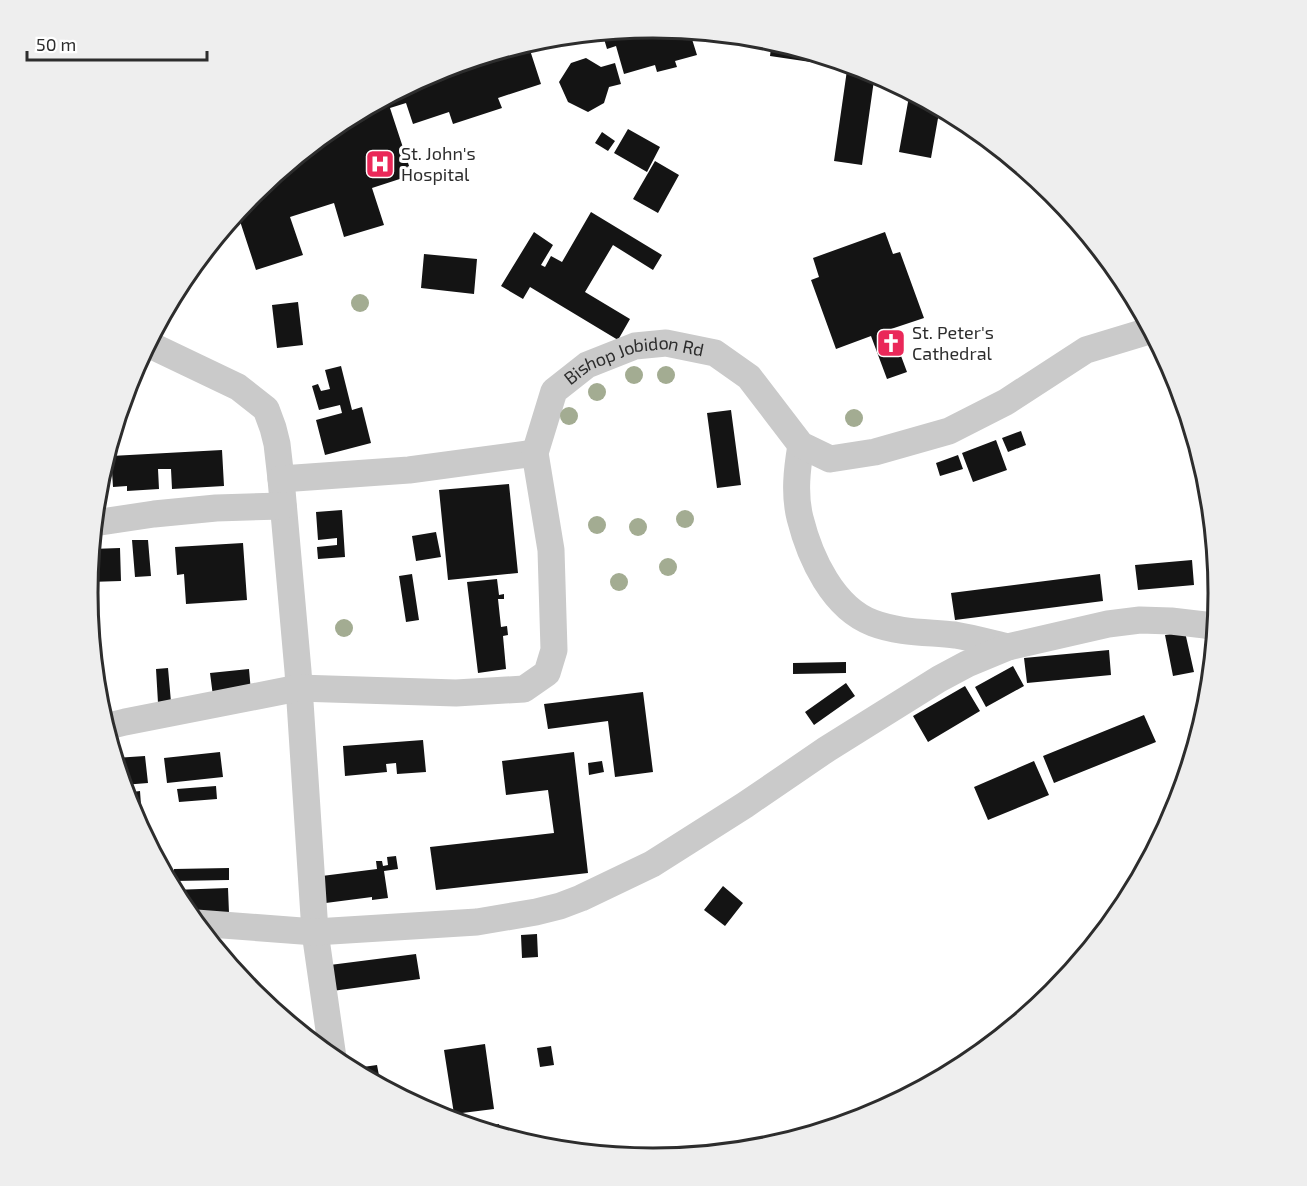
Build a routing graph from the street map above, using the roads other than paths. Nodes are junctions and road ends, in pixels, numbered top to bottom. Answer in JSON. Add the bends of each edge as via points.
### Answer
{"nodes":[{"id":1,"x":1144,"y":332,"type":"edge"},
{"id":2,"x":155,"y":347,"type":"edge"},
{"id":3,"x":801,"y":445,"type":"junction"},
{"id":4,"x":535,"y":453,"type":"junction"},
{"id":5,"x":281,"y":479,"type":"junction"},
{"id":6,"x":283,"y":506,"type":"junction"},
{"id":7,"x":103,"y":522,"type":"edge"},
{"id":8,"x":1208,"y":626,"type":"edge"},
{"id":9,"x":1008,"y":647,"type":"junction"},
{"id":10,"x":298,"y":688,"type":"junction"},
{"id":11,"x":114,"y":725,"type":"edge"},
{"id":12,"x":208,"y":924,"type":"edge"},
{"id":13,"x":315,"y":932,"type":"junction"},
{"id":14,"x":331,"y":1045,"type":"edge"}],
"edges":[{"from":1,"to":3,"type":"street","name":"Bishop Jobidon Rd","via":[[1086,350],[1006,402],[948,431],[875,452],[830,459]]},
{"from":2,"to":5,"type":"street","via":[[238,387],[266,409],[277,444]]},
{"from":3,"to":4,"type":"street","name":"Bishop Jobidon Rd","via":[[749,377],[715,353],[666,343],[634,346],[587,365],[555,391]]},
{"from":3,"to":9,"type":"street","via":[[796,480],[800,517],[812,555],[829,586],[853,613],[895,628]]},
{"from":4,"to":5,"type":"street","via":[[409,470]]},
{"from":4,"to":10,"type":"street","name":"Bishop Jobidon Rd","via":[[551,550],[554,650],[547,673],[524,689],[456,693]]},
{"from":5,"to":6,"type":"street"},
{"from":6,"to":7,"type":"street","via":[[216,508]]},
{"from":6,"to":10,"type":"street"},
{"from":8,"to":9,"type":"street","via":[[1140,620]]},
{"from":9,"to":13,"type":"street","via":[[939,679],[651,864],[582,898],[536,912],[477,922]]},
{"from":10,"to":11,"type":"street","name":"Bishop Jobidon Rd"},
{"from":10,"to":13,"type":"street"},
{"from":12,"to":13,"type":"street"},
{"from":13,"to":14,"type":"street"}]}
